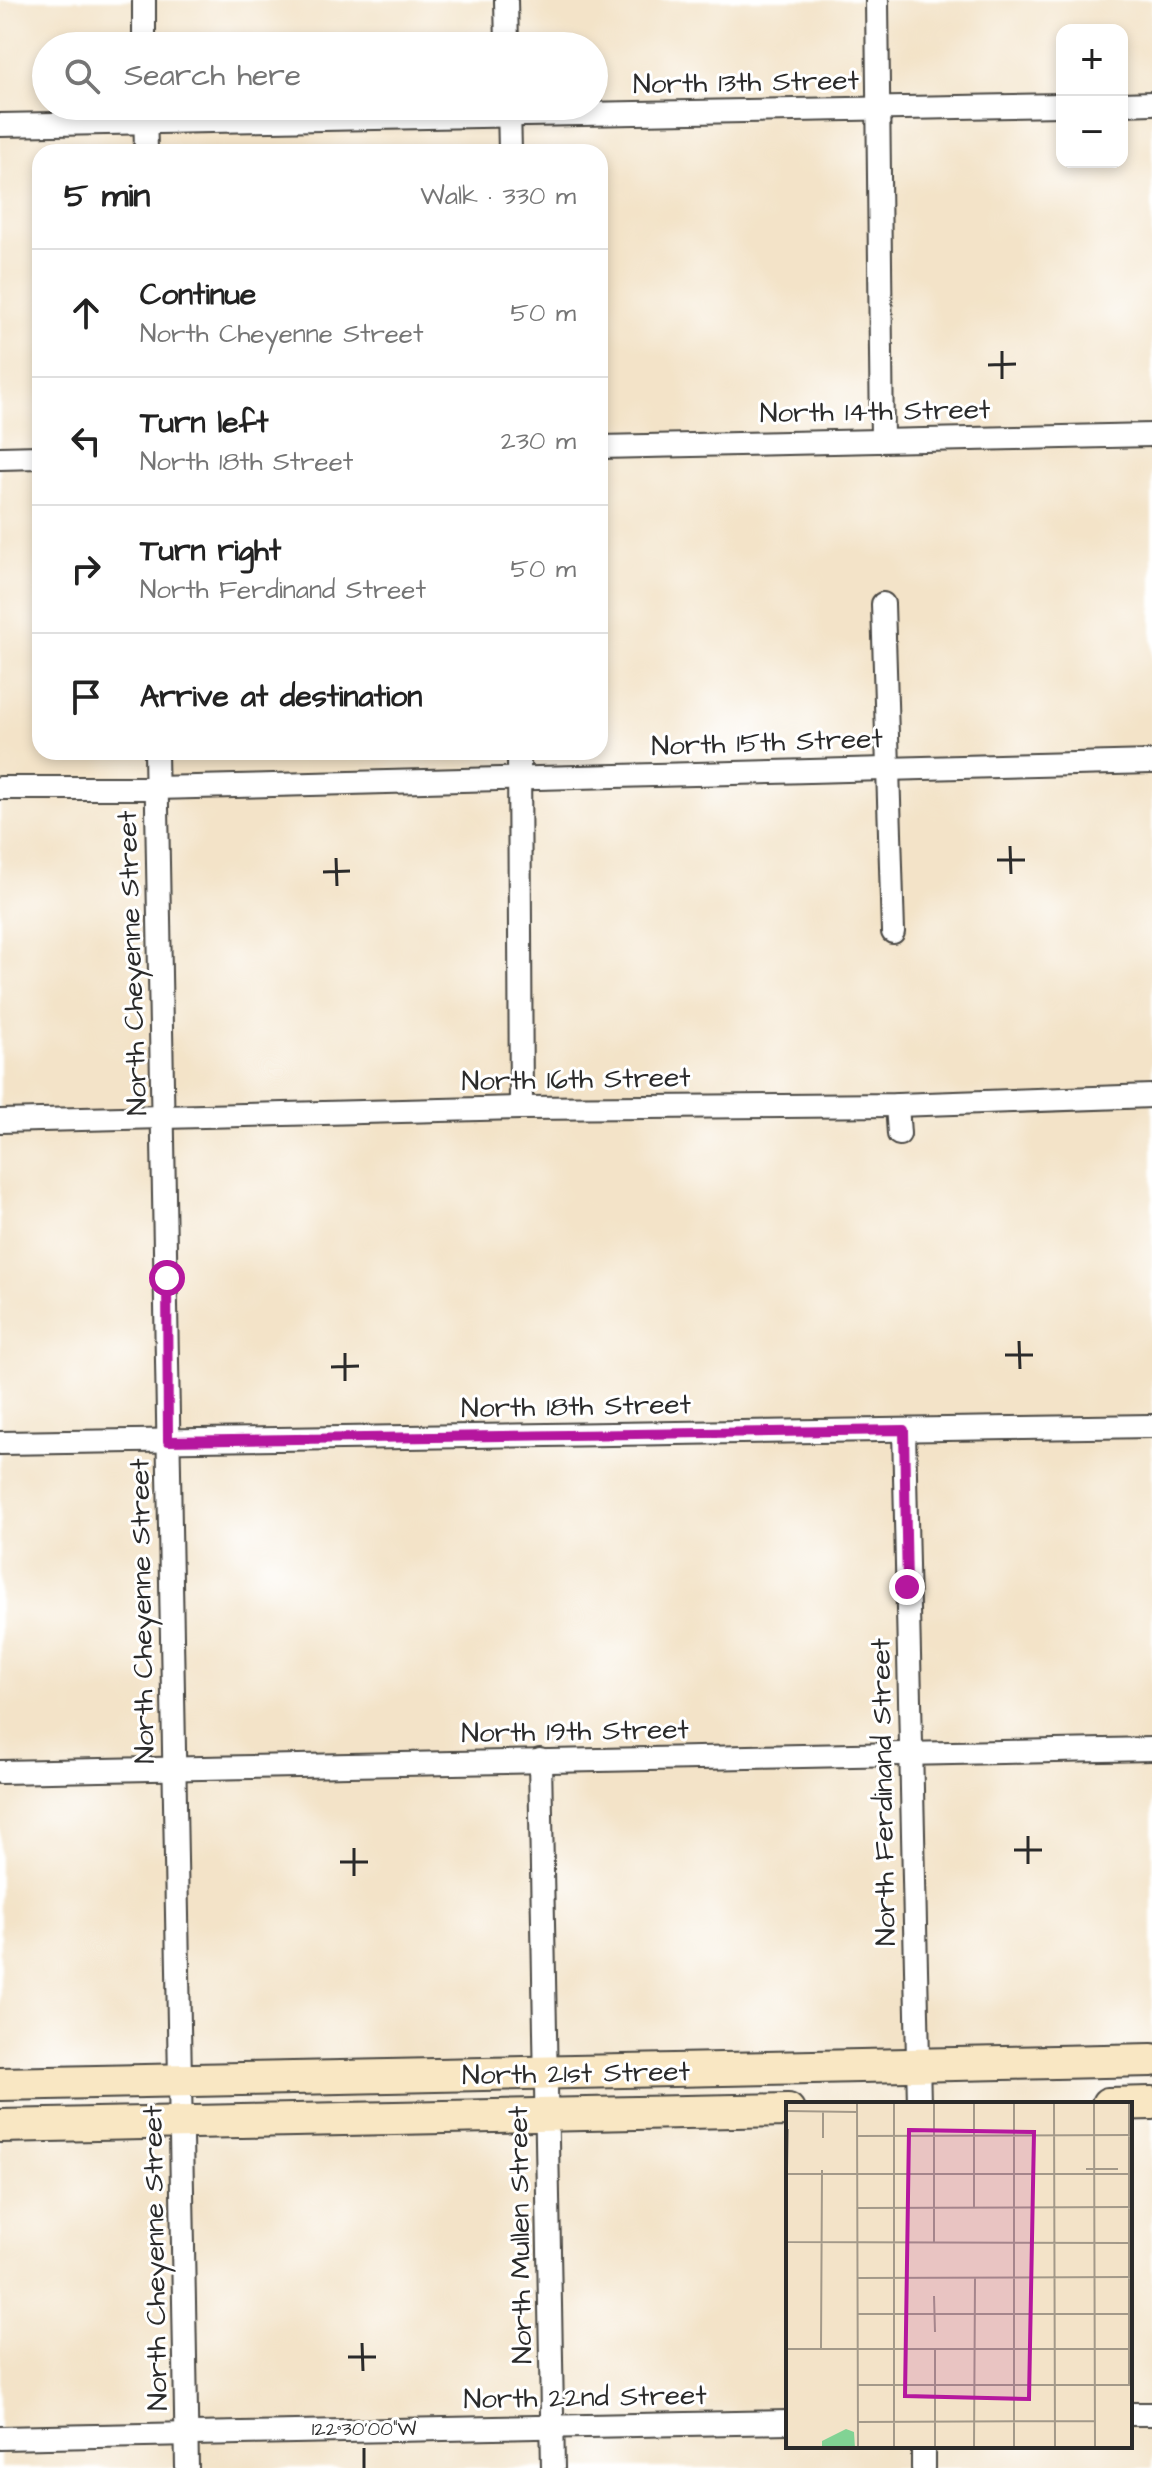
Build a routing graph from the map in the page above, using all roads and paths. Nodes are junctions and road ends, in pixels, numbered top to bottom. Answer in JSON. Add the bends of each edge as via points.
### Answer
{"nodes":[{"id":1,"x":144,"y":0,"type":"edge"},
{"id":2,"x":506,"y":0,"type":"edge"},
{"id":3,"x":877,"y":0,"type":"edge"},
{"id":4,"x":144,"y":32,"type":"edge"},
{"id":5,"x":507,"y":32,"type":"edge"},
{"id":6,"x":1152,"y":103,"type":"edge"},
{"id":7,"x":1128,"y":104,"type":"edge"},
{"id":8,"x":1056,"y":105,"type":"edge"},
{"id":9,"x":878,"y":108,"type":"junction"},
{"id":10,"x":608,"y":109,"type":"edge"},
{"id":11,"x":66,"y":120,"type":"edge"},
{"id":12,"x":145,"y":120,"type":"edge"},
{"id":13,"x":509,"y":120,"type":"edge"},
{"id":14,"x":0,"y":125,"type":"edge"},
{"id":15,"x":146,"y":144,"type":"edge"},
{"id":16,"x":510,"y":144,"type":"edge"},
{"id":17,"x":1152,"y":435,"type":"edge"},
{"id":18,"x":882,"y":440,"type":"junction"},
{"id":19,"x":608,"y":447,"type":"edge"},
{"id":20,"x":32,"y":457,"type":"edge"},
{"id":21,"x":0,"y":458,"type":"edge"},
{"id":22,"x":883,"y":604,"type":"dead end"},
{"id":23,"x":156,"y":760,"type":"edge"},
{"id":24,"x":519,"y":760,"type":"edge"},
{"id":25,"x":1152,"y":762,"type":"edge"},
{"id":26,"x":887,"y":767,"type":"junction"},
{"id":27,"x":519,"y":779,"type":"junction"},
{"id":28,"x":0,"y":788,"type":"edge"},
{"id":29,"x":156,"y":788,"type":"junction"},
{"id":30,"x":893,"y":932,"type":"dead end"},
{"id":31,"x":1152,"y":1096,"type":"edge"},
{"id":32,"x":897,"y":1105,"type":"junction"},
{"id":33,"x":521,"y":1108,"type":"junction"},
{"id":34,"x":165,"y":1120,"type":"junction"},
{"id":35,"x":0,"y":1121,"type":"edge"},
{"id":36,"x":899,"y":1134,"type":"dead end"},
{"id":37,"x":1152,"y":1426,"type":"edge"},
{"id":38,"x":904,"y":1430,"type":"junction"},
{"id":39,"x":168,"y":1441,"type":"junction"},
{"id":40,"x":0,"y":1443,"type":"edge"},
{"id":41,"x":1152,"y":1749,"type":"edge"},
{"id":42,"x":911,"y":1754,"type":"junction"},
{"id":43,"x":540,"y":1760,"type":"junction"},
{"id":44,"x":174,"y":1769,"type":"junction"},
{"id":45,"x":0,"y":1772,"type":"edge"},
{"id":46,"x":1152,"y":2060,"type":"edge"},
{"id":47,"x":919,"y":2065,"type":"junction"},
{"id":48,"x":546,"y":2072,"type":"junction"},
{"id":49,"x":181,"y":2081,"type":"junction"},
{"id":50,"x":0,"y":2084,"type":"edge"},
{"id":51,"x":919,"y":2102,"type":"edge"},
{"id":52,"x":1132,"y":2103,"type":"edge"},
{"id":53,"x":1152,"y":2103,"type":"edge"},
{"id":54,"x":786,"y":2110,"type":"edge"},
{"id":55,"x":547,"y":2114,"type":"junction"},
{"id":56,"x":182,"y":2123,"type":"junction"},
{"id":57,"x":0,"y":2126,"type":"edge"},
{"id":58,"x":786,"y":2422,"type":"edge"},
{"id":59,"x":552,"y":2427,"type":"junction"},
{"id":60,"x":187,"y":2433,"type":"junction"},
{"id":61,"x":0,"y":2438,"type":"edge"},
{"id":62,"x":187,"y":2468,"type":"edge"},
{"id":63,"x":553,"y":2468,"type":"edge"}],
"edges":[{"from":1,"to":4,"type":"street"},
{"from":2,"to":5,"type":"street"},
{"from":3,"to":9,"type":"street"},
{"from":6,"to":7,"type":"street"},
{"from":8,"to":9,"type":"street","name":"North 13th Street"},
{"from":9,"to":10,"type":"street","name":"North 13th Street"},
{"from":9,"to":18,"type":"street"},
{"from":11,"to":14,"type":"street","name":"North 13th Street"},
{"from":12,"to":15,"type":"street"},
{"from":13,"to":16,"type":"street"},
{"from":17,"to":18,"type":"street","name":"North 14th Street"},
{"from":18,"to":19,"type":"street","name":"North 14th Street"},
{"from":20,"to":21,"type":"street"},
{"from":22,"to":26,"type":"street"},
{"from":23,"to":29,"type":"street","name":"North Cheyenne Street"},
{"from":24,"to":27,"type":"street"},
{"from":25,"to":26,"type":"street","name":"North 15th Street"},
{"from":26,"to":27,"type":"street","name":"North 15th Street"},
{"from":26,"to":30,"type":"street"},
{"from":27,"to":29,"type":"street","name":"North 15th Street"},
{"from":27,"to":33,"type":"street"},
{"from":28,"to":29,"type":"street","name":"North 15th Street"},
{"from":29,"to":34,"type":"street","name":"North Cheyenne Street"},
{"from":31,"to":32,"type":"street","name":"North 16th Street"},
{"from":32,"to":33,"type":"street","name":"North 16th Street"},
{"from":32,"to":36,"type":"street"},
{"from":33,"to":34,"type":"street","name":"North 16th Street"},
{"from":34,"to":35,"type":"street","name":"North 16th Street"},
{"from":34,"to":39,"type":"street","name":"North Cheyenne Street"},
{"from":37,"to":38,"type":"street","name":"North 18th Street"},
{"from":38,"to":39,"type":"street","name":"North 18th Street"},
{"from":38,"to":42,"type":"street","name":"North Ferdinand Street"},
{"from":39,"to":40,"type":"street","name":"North 18th Street"},
{"from":39,"to":44,"type":"street","name":"North Cheyenne Street"},
{"from":41,"to":42,"type":"street","name":"North 19th Street"},
{"from":42,"to":43,"type":"street","name":"North 19th Street"},
{"from":42,"to":47,"type":"street","name":"North Ferdinand Street"},
{"from":43,"to":44,"type":"street","name":"North 19th Street"},
{"from":43,"to":48,"type":"street","name":"North Mullen Street"},
{"from":44,"to":45,"type":"street","name":"North 19th Street"},
{"from":44,"to":49,"type":"street","name":"North Cheyenne Street"},
{"from":46,"to":47,"type":"main road","name":"North 21st Street"},
{"from":47,"to":48,"type":"main road","name":"North 21st Street"},
{"from":47,"to":51,"type":"street","name":"North Ferdinand Street"},
{"from":48,"to":49,"type":"main road","name":"North 21st Street"},
{"from":48,"to":55,"type":"street","name":"North Mullen Street"},
{"from":49,"to":50,"type":"main road","name":"North 21st Street"},
{"from":49,"to":56,"type":"street","name":"North Cheyenne Street"},
{"from":52,"to":53,"type":"main road"},
{"from":54,"to":55,"type":"main road","name":"North 21st Street"},
{"from":55,"to":56,"type":"main road","name":"North 21st Street"},
{"from":55,"to":59,"type":"street","name":"North Mullen Street"},
{"from":56,"to":57,"type":"main road","name":"North 21st Street"},
{"from":56,"to":60,"type":"street","name":"North Cheyenne Street"},
{"from":58,"to":59,"type":"street","name":"North 22nd Street"},
{"from":59,"to":60,"type":"street","name":"North 22nd Street"},
{"from":59,"to":63,"type":"street","name":"North Mullen Street"},
{"from":60,"to":61,"type":"street","name":"North 22nd Street"},
{"from":60,"to":62,"type":"street","name":"North Cheyenne Street"}]}
